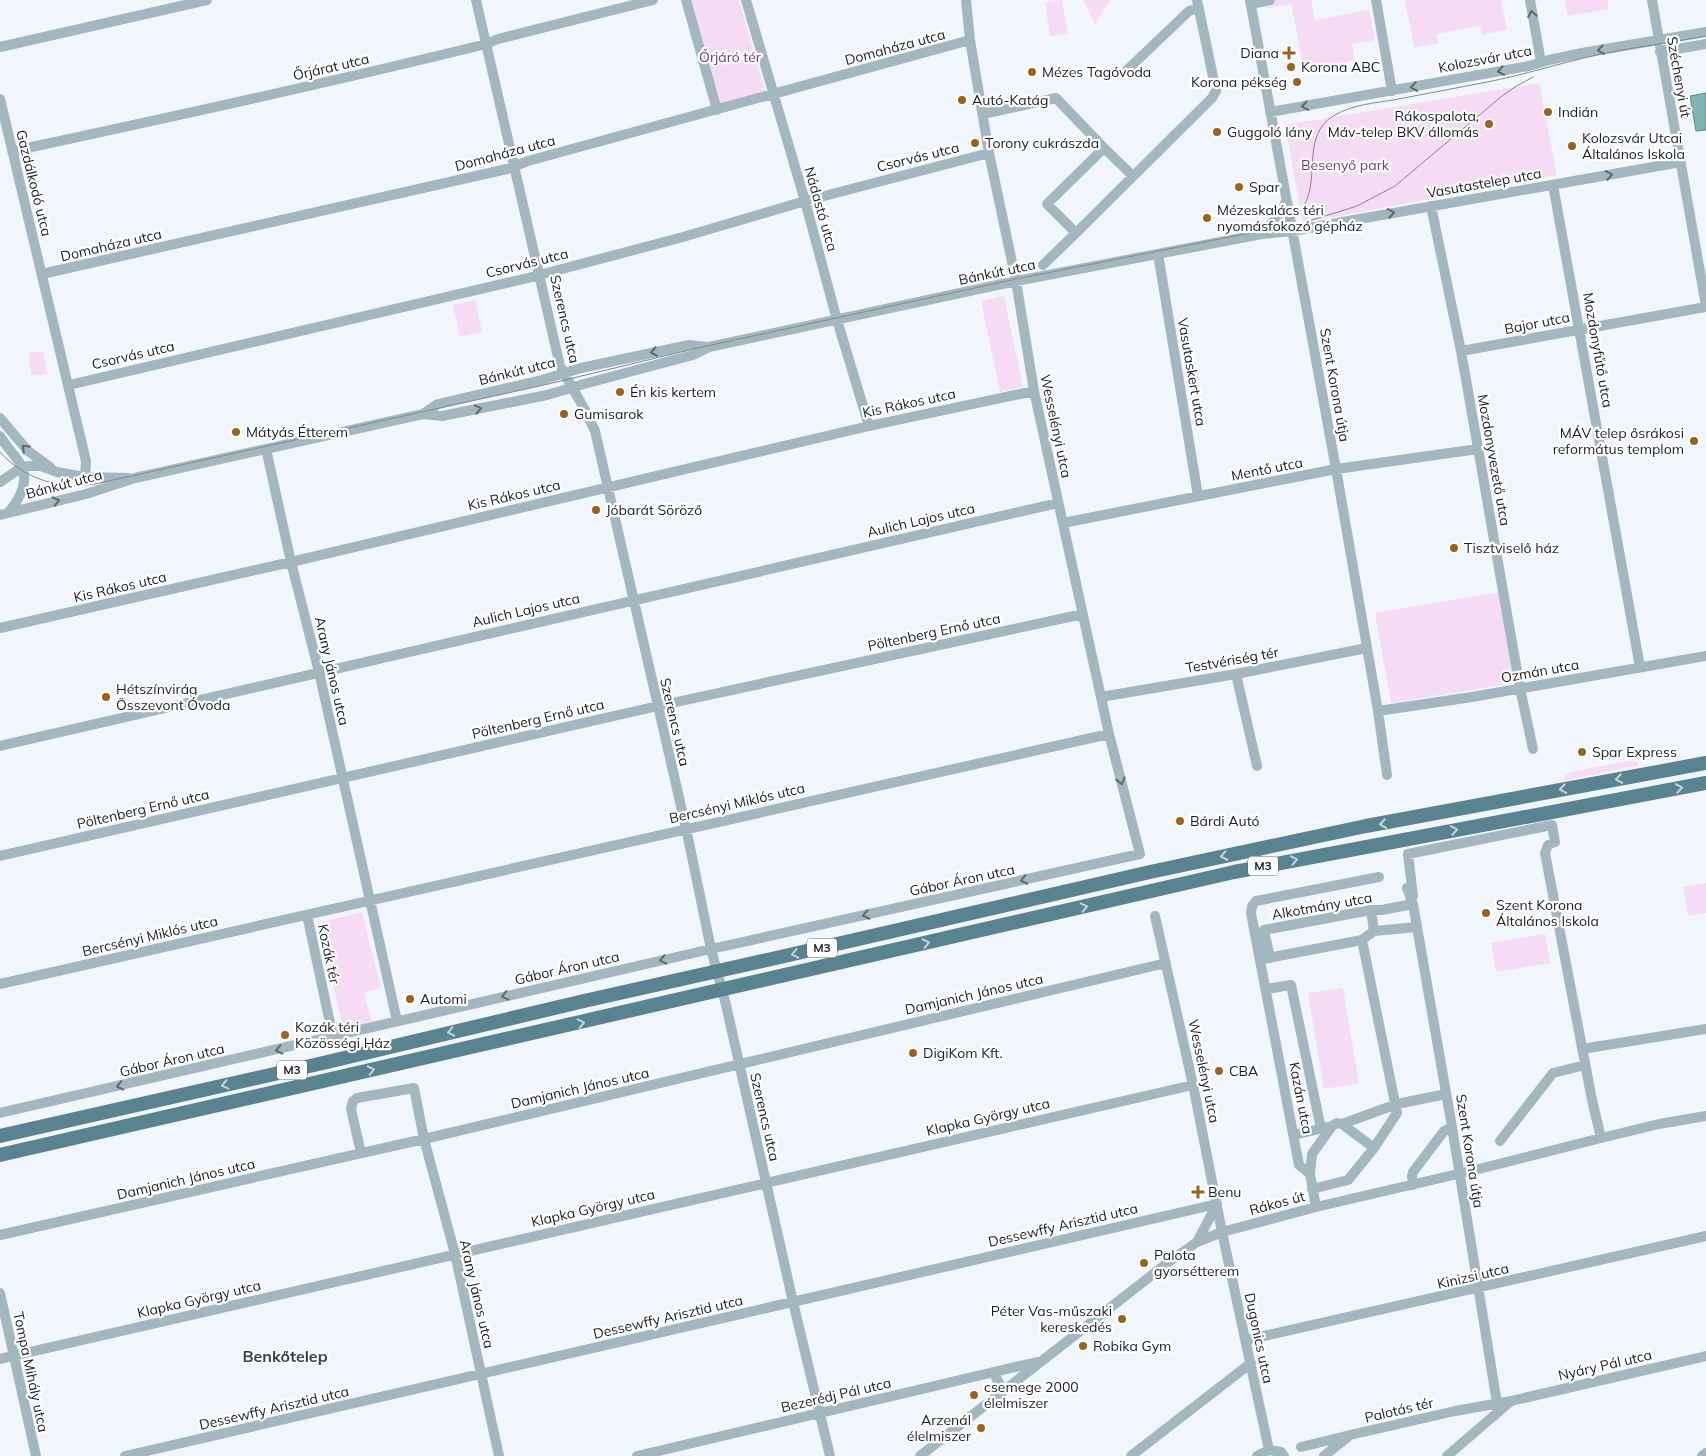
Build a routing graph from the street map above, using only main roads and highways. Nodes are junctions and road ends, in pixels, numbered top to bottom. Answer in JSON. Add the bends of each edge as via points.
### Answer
{"nodes":[{"id":1,"x":1706,"y":763,"type":"edge"},
{"id":2,"x":1706,"y":783,"type":"edge"},
{"id":3,"x":72,"y":1120,"type":"junction"},
{"id":4,"x":0,"y":1128,"type":"edge"},
{"id":5,"x":0,"y":1136,"type":"edge"},
{"id":6,"x":74,"y":1138,"type":"junction"},
{"id":7,"x":0,"y":1155,"type":"edge"},
{"id":8,"x":0,"y":1164,"type":"edge"}],
"edges":[{"from":1,"to":3,"type":"main road","number":"M3","one_way":true,"via":[[1531,794],[1150,872]]},
{"from":6,"to":2,"type":"main road","number":"M3","one_way":true,"via":[[1234,872]]},
{"from":3,"to":4,"type":"main road"},
{"from":3,"to":5,"type":"main road","number":"M3"},
{"from":6,"to":7,"type":"main road","number":"M3"},
{"from":6,"to":8,"type":"main road"}]}
